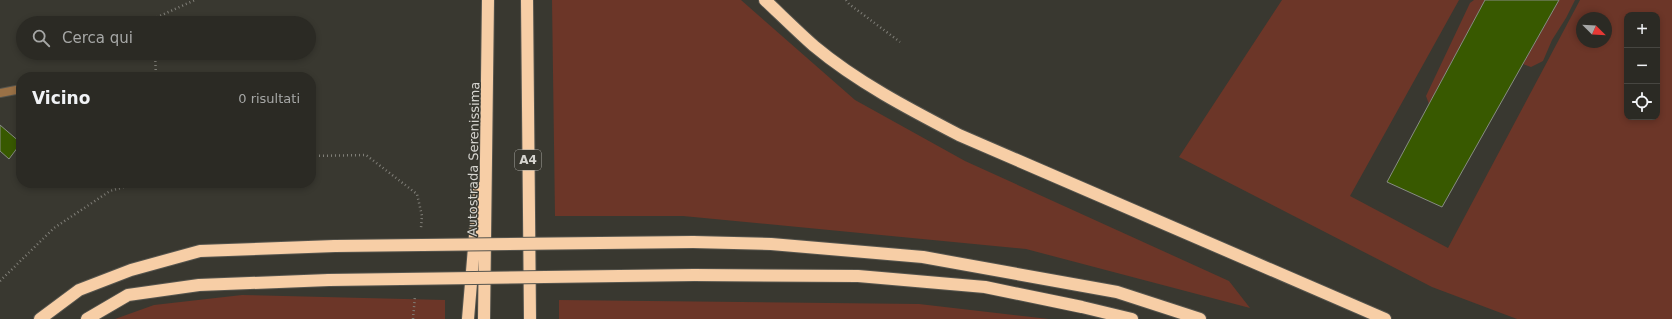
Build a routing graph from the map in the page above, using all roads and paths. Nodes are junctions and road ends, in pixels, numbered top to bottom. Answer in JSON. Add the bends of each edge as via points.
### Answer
{"nodes":[{"id":1,"x":195,"y":0,"type":"edge"},
{"id":2,"x":488,"y":0,"type":"edge"},
{"id":3,"x":527,"y":0,"type":"edge"},
{"id":4,"x":765,"y":0,"type":"edge"},
{"id":5,"x":846,"y":0,"type":"edge"},
{"id":6,"x":160,"y":16,"type":"edge"},
{"id":7,"x":900,"y":42,"type":"dead end"},
{"id":8,"x":155,"y":60,"type":"edge"},
{"id":9,"x":156,"y":72,"type":"edge"},
{"id":10,"x":488,"y":85,"type":"junction"},
{"id":11,"x":16,"y":90,"type":"edge"},
{"id":12,"x":0,"y":93,"type":"edge"},
{"id":13,"x":316,"y":156,"type":"edge"},
{"id":14,"x":120,"y":188,"type":"edge"},
{"id":15,"x":421,"y":232,"type":"dead end"},
{"id":16,"x":0,"y":281,"type":"edge"},
{"id":17,"x":415,"y":295,"type":"dead end"},
{"id":18,"x":40,"y":319,"type":"edge"},
{"id":19,"x":87,"y":319,"type":"edge"},
{"id":20,"x":413,"y":319,"type":"edge"},
{"id":21,"x":468,"y":319,"type":"edge"},
{"id":22,"x":484,"y":319,"type":"edge"},
{"id":23,"x":530,"y":319,"type":"edge"},
{"id":24,"x":1132,"y":319,"type":"edge"},
{"id":25,"x":1200,"y":319,"type":"edge"},
{"id":26,"x":1385,"y":319,"type":"edge"}],
"edges":[{"from":1,"to":6,"type":"path"},
{"from":2,"to":10,"type":"highway","name":"Autostrada Serenissima"},
{"from":3,"to":23,"type":"highway","number":"A4"},
{"from":4,"to":26,"type":"highway","via":[[815,46],[852,73],[929,120]]},
{"from":5,"to":7,"type":"path"},
{"from":8,"to":9,"type":"path"},
{"from":10,"to":21,"type":"highway"},
{"from":10,"to":22,"type":"highway","name":"Autostrada Serenissima"},
{"from":11,"to":12,"type":"lane"},
{"from":13,"to":15,"type":"path","via":[[366,154],[417,194],[422,216]]},
{"from":14,"to":16,"type":"path","via":[[110,191],[54,228]]},
{"from":17,"to":20,"type":"path"},
{"from":18,"to":25,"type":"highway","bridge":true,"via":[[80,290],[131,270],[200,250],[693,242],[771,244],[924,257],[1117,292]]},
{"from":19,"to":24,"type":"highway","bridge":true,"via":[[128,295],[198,285],[329,280],[694,275],[858,276],[986,287]]}]}
